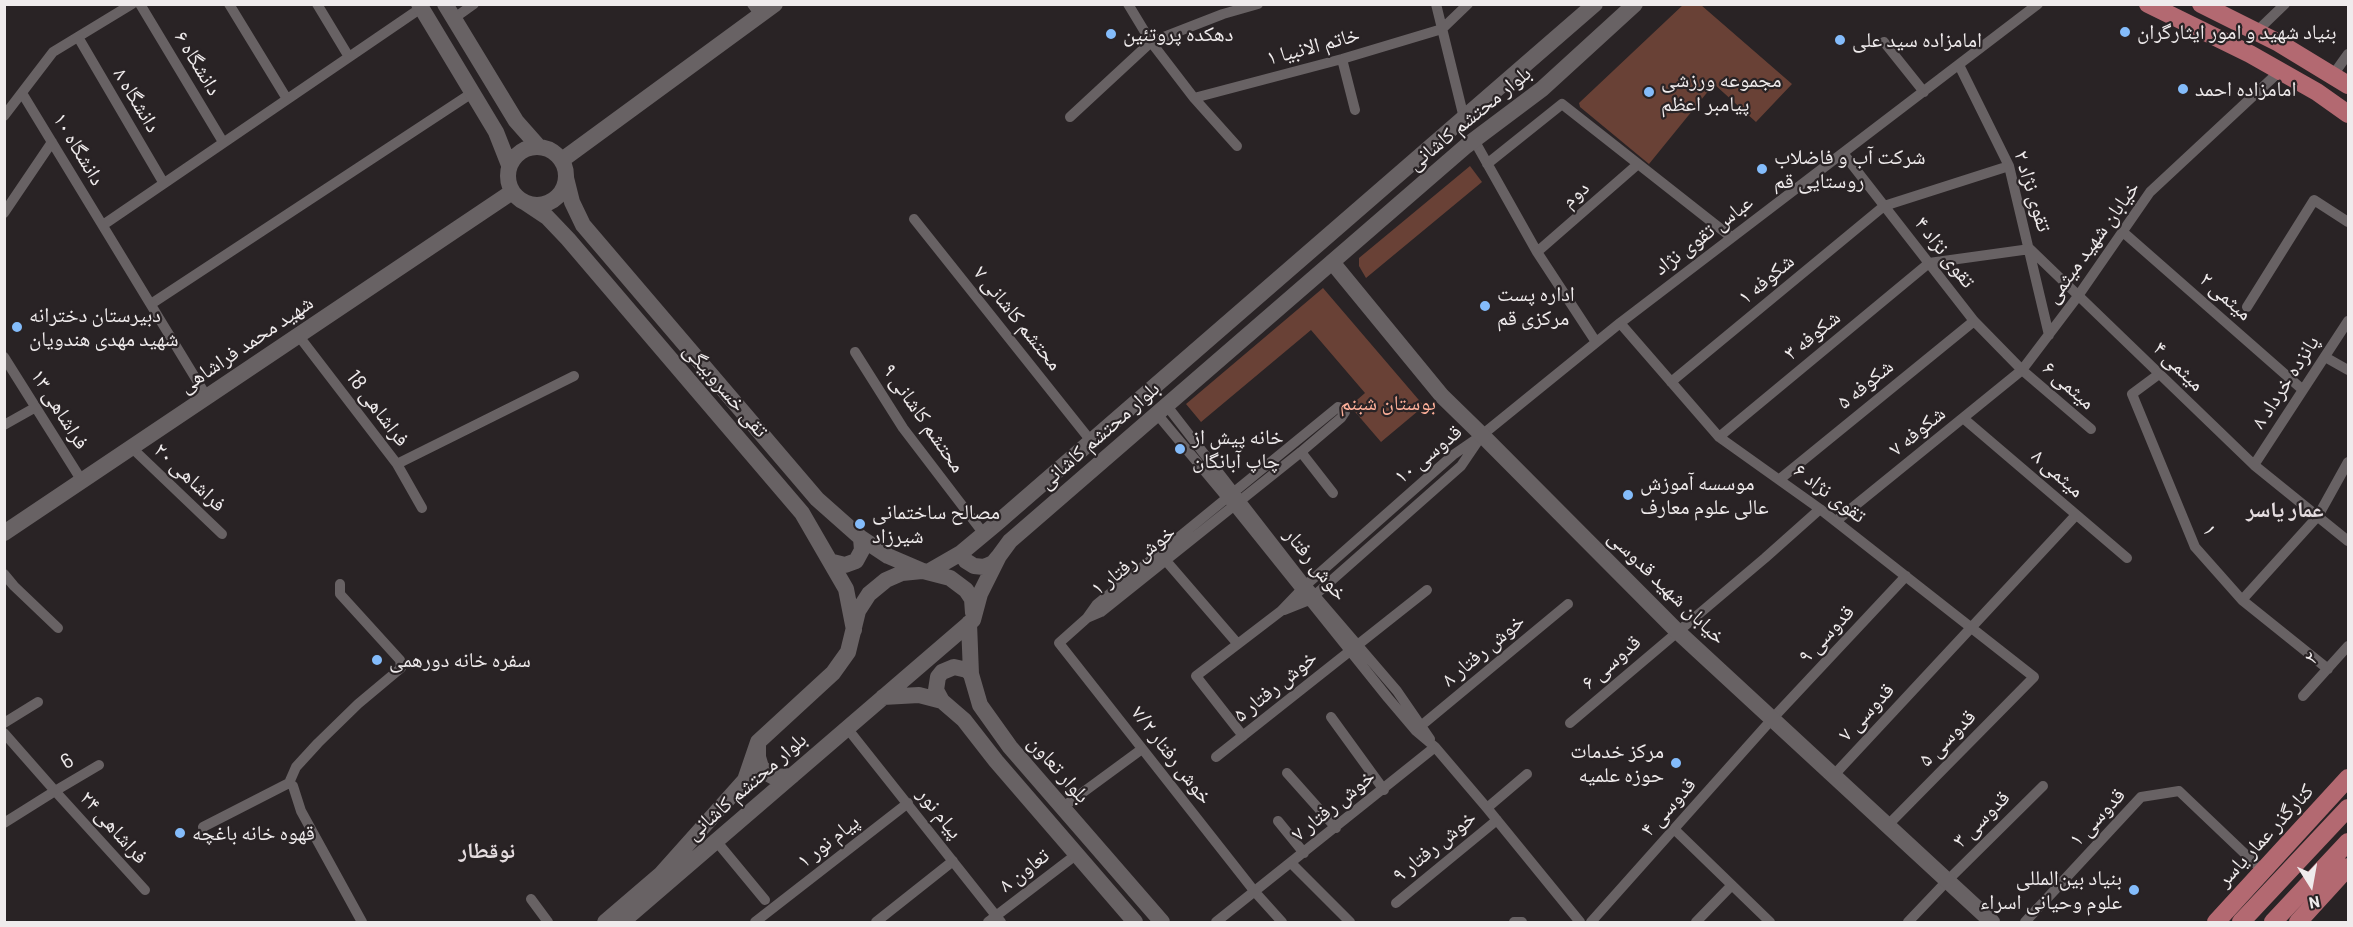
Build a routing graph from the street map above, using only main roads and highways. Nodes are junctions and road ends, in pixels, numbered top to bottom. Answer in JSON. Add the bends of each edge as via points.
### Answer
{"nodes":[{"id":1,"x":775,"y":4,"type":"edge"},
{"id":2,"x":1595,"y":4,"type":"edge"},
{"id":3,"x":1635,"y":4,"type":"edge"},
{"id":4,"x":2148,"y":4,"type":"edge"},
{"id":5,"x":2201,"y":4,"type":"edge"},
{"id":6,"x":420,"y":6,"type":"edge"},
{"id":7,"x":2224,"y":9,"type":"edge"},
{"id":8,"x":756,"y":10,"type":"edge"},
{"id":9,"x":449,"y":12,"type":"edge"},
{"id":10,"x":2341,"y":80,"type":"edge"},
{"id":11,"x":2349,"y":114,"type":"edge"},
{"id":12,"x":539,"y":147,"type":"junction"},
{"id":13,"x":562,"y":160,"type":"junction"},
{"id":14,"x":509,"y":165,"type":"junction"},
{"id":15,"x":566,"y":178,"type":"junction"},
{"id":16,"x":512,"y":192,"type":"junction"},
{"id":17,"x":526,"y":203,"type":"junction"},
{"id":18,"x":1332,"y":262,"type":"junction"},
{"id":19,"x":4,"y":533,"type":"edge"},
{"id":20,"x":861,"y":538,"type":"junction"},
{"id":21,"x":961,"y":553,"type":"junction"},
{"id":22,"x":999,"y":556,"type":"junction"},
{"id":23,"x":833,"y":562,"type":"junction"},
{"id":24,"x":925,"y":571,"type":"junction"},
{"id":25,"x":971,"y":621,"type":"junction"},
{"id":26,"x":854,"y":630,"type":"junction"},
{"id":27,"x":971,"y":674,"type":"junction"},
{"id":28,"x":883,"y":697,"type":"junction"},
{"id":29,"x":942,"y":701,"type":"junction"},
{"id":30,"x":758,"y":742,"type":"junction"},
{"id":31,"x":792,"y":776,"type":"junction"},
{"id":32,"x":2349,"y":778,"type":"edge"},
{"id":33,"x":2349,"y":808,"type":"edge"},
{"id":34,"x":696,"y":833,"type":"junction"},
{"id":35,"x":2349,"y":842,"type":"edge"},
{"id":36,"x":714,"y":845,"type":"junction"},
{"id":37,"x":2349,"y":867,"type":"edge"},
{"id":38,"x":2278,"y":883,"type":"junction"},
{"id":39,"x":605,"y":922,"type":"edge"},
{"id":40,"x":622,"y":922,"type":"edge"},
{"id":41,"x":1135,"y":922,"type":"edge"},
{"id":42,"x":1162,"y":922,"type":"edge"},
{"id":43,"x":1992,"y":922,"type":"edge"},
{"id":44,"x":2216,"y":922,"type":"edge"},
{"id":45,"x":2241,"y":922,"type":"edge"},
{"id":46,"x":2273,"y":922,"type":"edge"},
{"id":47,"x":2298,"y":922,"type":"edge"}],
"edges":[{"from":1,"to":8,"type":"main road"},
{"from":2,"to":21,"type":"main road","name":"بلوار محتشم کاشانی"},
{"from":3,"to":18,"type":"main road","name":"بلوار محتشم کاشانی","via":[[1542,89],[1474,140]]},
{"from":4,"to":11,"type":"main road","via":[[2280,71]]},
{"from":5,"to":7,"type":"main road"},
{"from":6,"to":14,"type":"main road","via":[[496,132]]},
{"from":7,"to":10,"type":"main road"},
{"from":8,"to":13,"type":"main road"},
{"from":9,"to":12,"type":"main road","via":[[516,121]]},
{"from":12,"to":13,"type":"main road","via":[[556,153]]},
{"from":12,"to":14,"type":"main road","via":[[521,151]]},
{"from":13,"to":15,"type":"main road"},
{"from":14,"to":16,"type":"main road"},
{"from":15,"to":17,"type":"main road","via":[[552,201]]},
{"from":15,"to":20,"type":"main road","name":"تقی خسروبیگی","via":[[583,225],[817,499]]},
{"from":16,"to":17,"type":"main road"},
{"from":16,"to":19,"type":"main road","name":"شهید محمد فراشاهی"},
{"from":17,"to":23,"type":"main road","name":"تقی خسروبیگی","via":[[547,217],[568,239],[802,513]]},
{"from":18,"to":22,"type":"main road","name":"بلوار محتشم کاشانی","via":[[1011,541]]},
{"from":18,"to":43,"type":"main road","name":"خیابان شهید قدوسی","via":[[1443,396],[1677,631]]},
{"from":20,"to":23,"type":"main road","via":[[862,550],[856,561],[845,565]]},
{"from":20,"to":24,"type":"main road","name":"تقی خسروبیگی","via":[[888,556]]},
{"from":21,"to":22,"type":"main road","via":[[974,566],[984,567]]},
{"from":21,"to":24,"type":"main road","name":"بلوار محتشم کاشانی"},
{"from":22,"to":25,"type":"main road","name":"بلوار محتشم کاشانی"},
{"from":23,"to":26,"type":"main road","name":"تقی خسروبیگی","via":[[846,588]]},
{"from":24,"to":25,"type":"main road","name":"تقی خسروبیگی","via":[[950,578],[966,590],[974,608]]},
{"from":24,"to":26,"type":"main road","name":"بلوار محتشم کاشانی","via":[[902,573],[885,580],[858,610]]},
{"from":25,"to":27,"type":"main road","name":"بلوار تعاون"},
{"from":25,"to":28,"type":"main road","name":"بلوار محتشم کاشانی"},
{"from":26,"to":30,"type":"main road","name":"بلوار محتشم کاشانی","via":[[848,652],[833,673]]},
{"from":27,"to":29,"type":"main road","via":[[954,667],[942,672],[936,690]]},
{"from":27,"to":42,"type":"main road","name":"بلوار تعاون","via":[[980,705],[1010,747]]},
{"from":28,"to":29,"type":"main road","via":[[919,695]]},
{"from":28,"to":31,"type":"main road","name":"بلوار محتشم کاشانی"},
{"from":29,"to":41,"type":"main road","name":"بلوار تعاون","via":[[964,720]]},
{"from":30,"to":31,"type":"main road","via":[[761,767],[774,777]]},
{"from":30,"to":34,"type":"main road","name":"بلوار محتشم کاشانی","via":[[745,780]]},
{"from":31,"to":36,"type":"main road","name":"بلوار محتشم کاشانی"},
{"from":32,"to":44,"type":"main road","name":"کنارگذر عمار یاسر"},
{"from":33,"to":38,"type":"main road"},
{"from":34,"to":36,"type":"main road","via":[[696,846],[700,849]]},
{"from":34,"to":39,"type":"main road","name":"بلوار محتشم کاشانی","via":[[661,874]]},
{"from":35,"to":46,"type":"main road"},
{"from":36,"to":40,"type":"main road","name":"بلوار محتشم کاشانی"},
{"from":37,"to":47,"type":"main road"},
{"from":38,"to":44,"type":"main road"},
{"from":38,"to":45,"type":"main road"}]}
